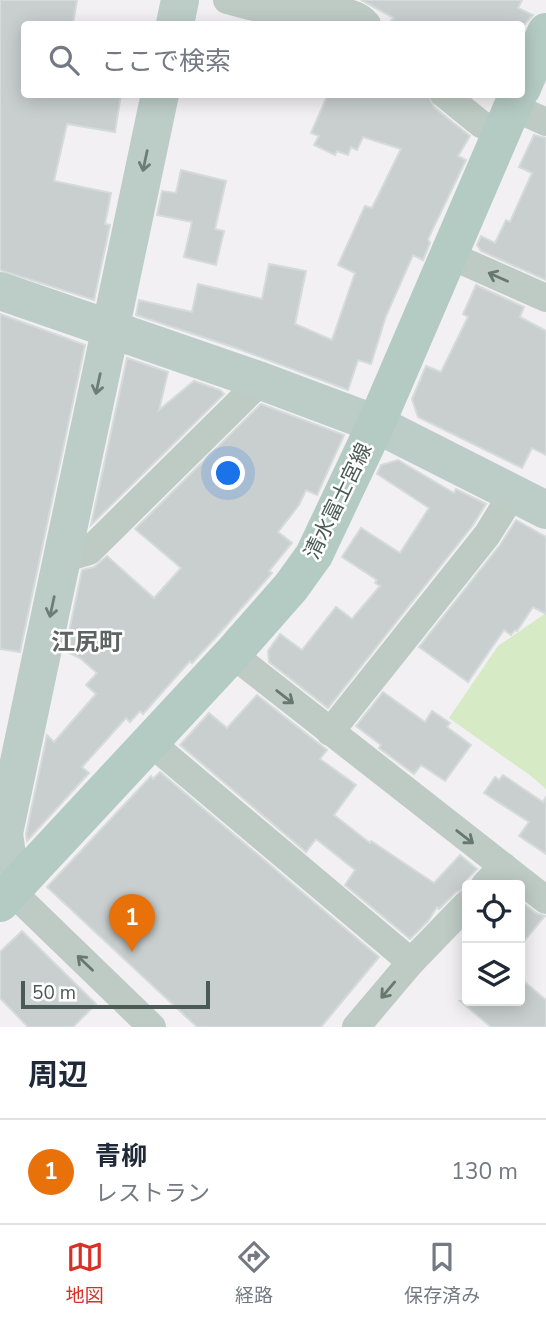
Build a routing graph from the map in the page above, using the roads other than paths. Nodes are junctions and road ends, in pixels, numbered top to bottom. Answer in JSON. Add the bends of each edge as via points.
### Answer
{"nodes":[{"id":1,"x":180,"y":0,"type":"edge"},
{"id":2,"x":227,"y":0,"type":"edge"},
{"id":3,"x":175,"y":21,"type":"edge"},
{"id":4,"x":365,"y":21,"type":"edge"},
{"id":5,"x":546,"y":32,"type":"edge"},
{"id":6,"x":525,"y":94,"type":"edge"},
{"id":7,"x":159,"y":98,"type":"edge"},
{"id":8,"x":449,"y":98,"type":"edge"},
{"id":9,"x":520,"y":109,"type":"edge"},
{"id":10,"x":449,"y":255,"type":"junction"},
{"id":11,"x":0,"y":291,"type":"edge"},
{"id":12,"x":546,"y":298,"type":"edge"},
{"id":13,"x":110,"y":328,"type":"junction"},
{"id":14,"x":261,"y":381,"type":"junction"},
{"id":15,"x":376,"y":424,"type":"junction"},
{"id":16,"x":513,"y":493,"type":"junction"},
{"id":17,"x":546,"y":510,"type":"edge"},
{"id":18,"x":62,"y":559,"type":"junction"},
{"id":19,"x":232,"y":654,"type":"junction"},
{"id":20,"x":330,"y":732,"type":"junction"},
{"id":21,"x":151,"y":743,"type":"junction"},
{"id":22,"x":494,"y":876,"type":"edge"},
{"id":23,"x":4,"y":892,"type":"edge"},
{"id":24,"x":546,"y":900,"type":"edge"},
{"id":25,"x":462,"y":909,"type":"edge"},
{"id":26,"x":411,"y":962,"type":"junction"},
{"id":27,"x":152,"y":1027,"type":"edge"},
{"id":28,"x":356,"y":1027,"type":"edge"}],
"edges":[{"from":1,"to":3,"type":"street"},
{"from":2,"to":4,"type":"street","via":[[270,10],[343,12]]},
{"from":5,"to":6,"type":"main road","name":"清水富士宮線"},
{"from":7,"to":13,"type":"street","one_way":true},
{"from":8,"to":9,"type":"street","via":[[481,124]]},
{"from":9,"to":10,"type":"main road","name":"清水富士宮線"},
{"from":12,"to":10,"type":"street","one_way":true},
{"from":10,"to":15,"type":"main road","name":"清水富士宮線"},
{"from":11,"to":13,"type":"street"},
{"from":13,"to":14,"type":"street"},
{"from":13,"to":18,"type":"street","one_way":true},
{"from":14,"to":15,"type":"street"},
{"from":14,"to":18,"type":"street","via":[[89,551]]},
{"from":15,"to":16,"type":"street"},
{"from":15,"to":19,"type":"main road","name":"清水富士宮線","via":[[314,555]]},
{"from":16,"to":17,"type":"street"},
{"from":16,"to":20,"type":"street","via":[[487,536]]},
{"from":18,"to":23,"type":"street","one_way":true,"via":[[4,833]]},
{"from":19,"to":20,"type":"street","one_way":true},
{"from":19,"to":21,"type":"main road","name":"清水富士宮線"},
{"from":20,"to":22,"type":"street","one_way":true},
{"from":21,"to":23,"type":"main road","name":"清水富士宮線"},
{"from":21,"to":26,"type":"street"},
{"from":22,"to":24,"type":"street"},
{"from":27,"to":23,"type":"street","one_way":true},
{"from":25,"to":26,"type":"street"},
{"from":26,"to":28,"type":"street","one_way":true}]}
